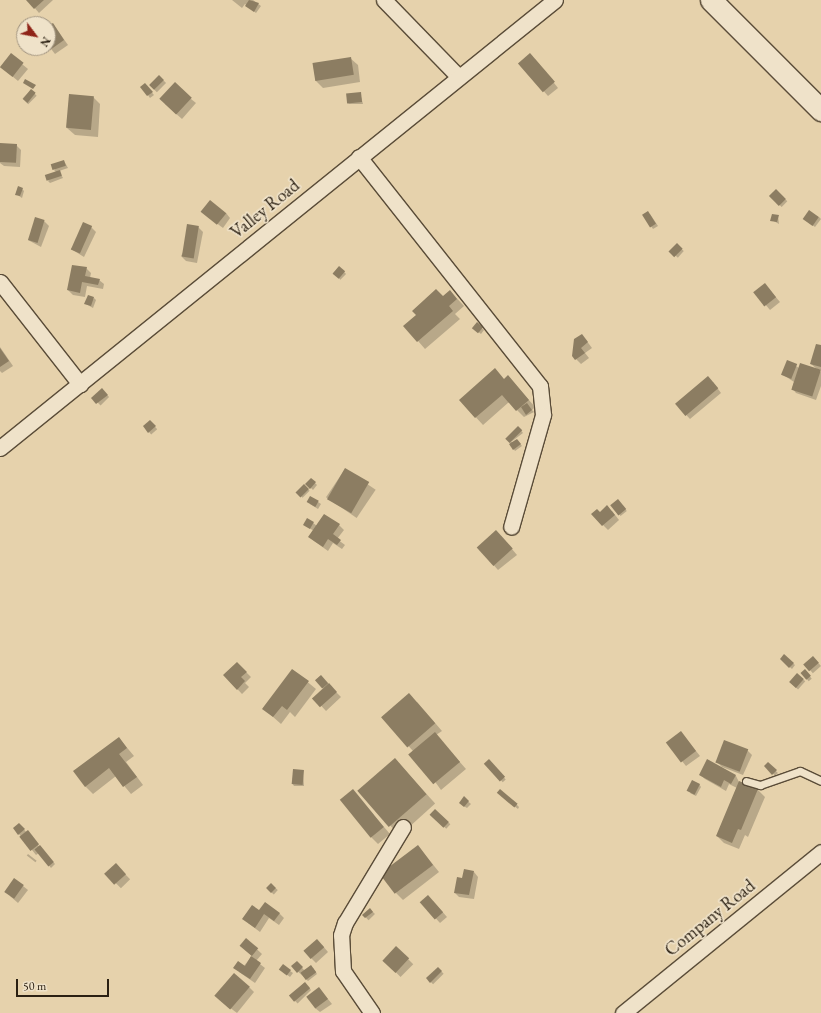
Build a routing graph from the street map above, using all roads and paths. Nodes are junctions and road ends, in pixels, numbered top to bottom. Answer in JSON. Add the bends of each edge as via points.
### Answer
{"nodes":[{"id":1,"x":384,"y":0,"type":"edge"},
{"id":2,"x":555,"y":0,"type":"edge"},
{"id":3,"x":711,"y":0,"type":"edge"},
{"id":4,"x":458,"y":76,"type":"junction"},
{"id":5,"x":821,"y":110,"type":"edge"},
{"id":6,"x":360,"y":157,"type":"junction"},
{"id":7,"x":0,"y":282,"type":"edge"},
{"id":8,"x":80,"y":384,"type":"junction"},
{"id":9,"x":0,"y":448,"type":"edge"},
{"id":10,"x":511,"y":527,"type":"dead end"},
{"id":11,"x":746,"y":781,"type":"dead end"},
{"id":12,"x":821,"y":781,"type":"edge"},
{"id":13,"x":403,"y":827,"type":"dead end"},
{"id":14,"x":821,"y":852,"type":"edge"},
{"id":15,"x":372,"y":1013,"type":"edge"},
{"id":16,"x":623,"y":1013,"type":"edge"}],
"edges":[{"from":1,"to":4,"type":"street"},
{"from":2,"to":4,"type":"street","name":"Valley Road"},
{"from":3,"to":5,"type":"main road"},
{"from":4,"to":6,"type":"street","name":"Valley Road"},
{"from":6,"to":8,"type":"street","name":"Valley Road"},
{"from":6,"to":10,"type":"street","via":[[540,386],[544,415]]},
{"from":7,"to":8,"type":"street"},
{"from":8,"to":9,"type":"street","name":"Valley Road"},
{"from":11,"to":12,"type":"lane","via":[[760,785],[800,771]]},
{"from":13,"to":15,"type":"street","via":[[345,923],[341,935],[343,971]]},
{"from":14,"to":16,"type":"street","name":"Company Road"}]}
